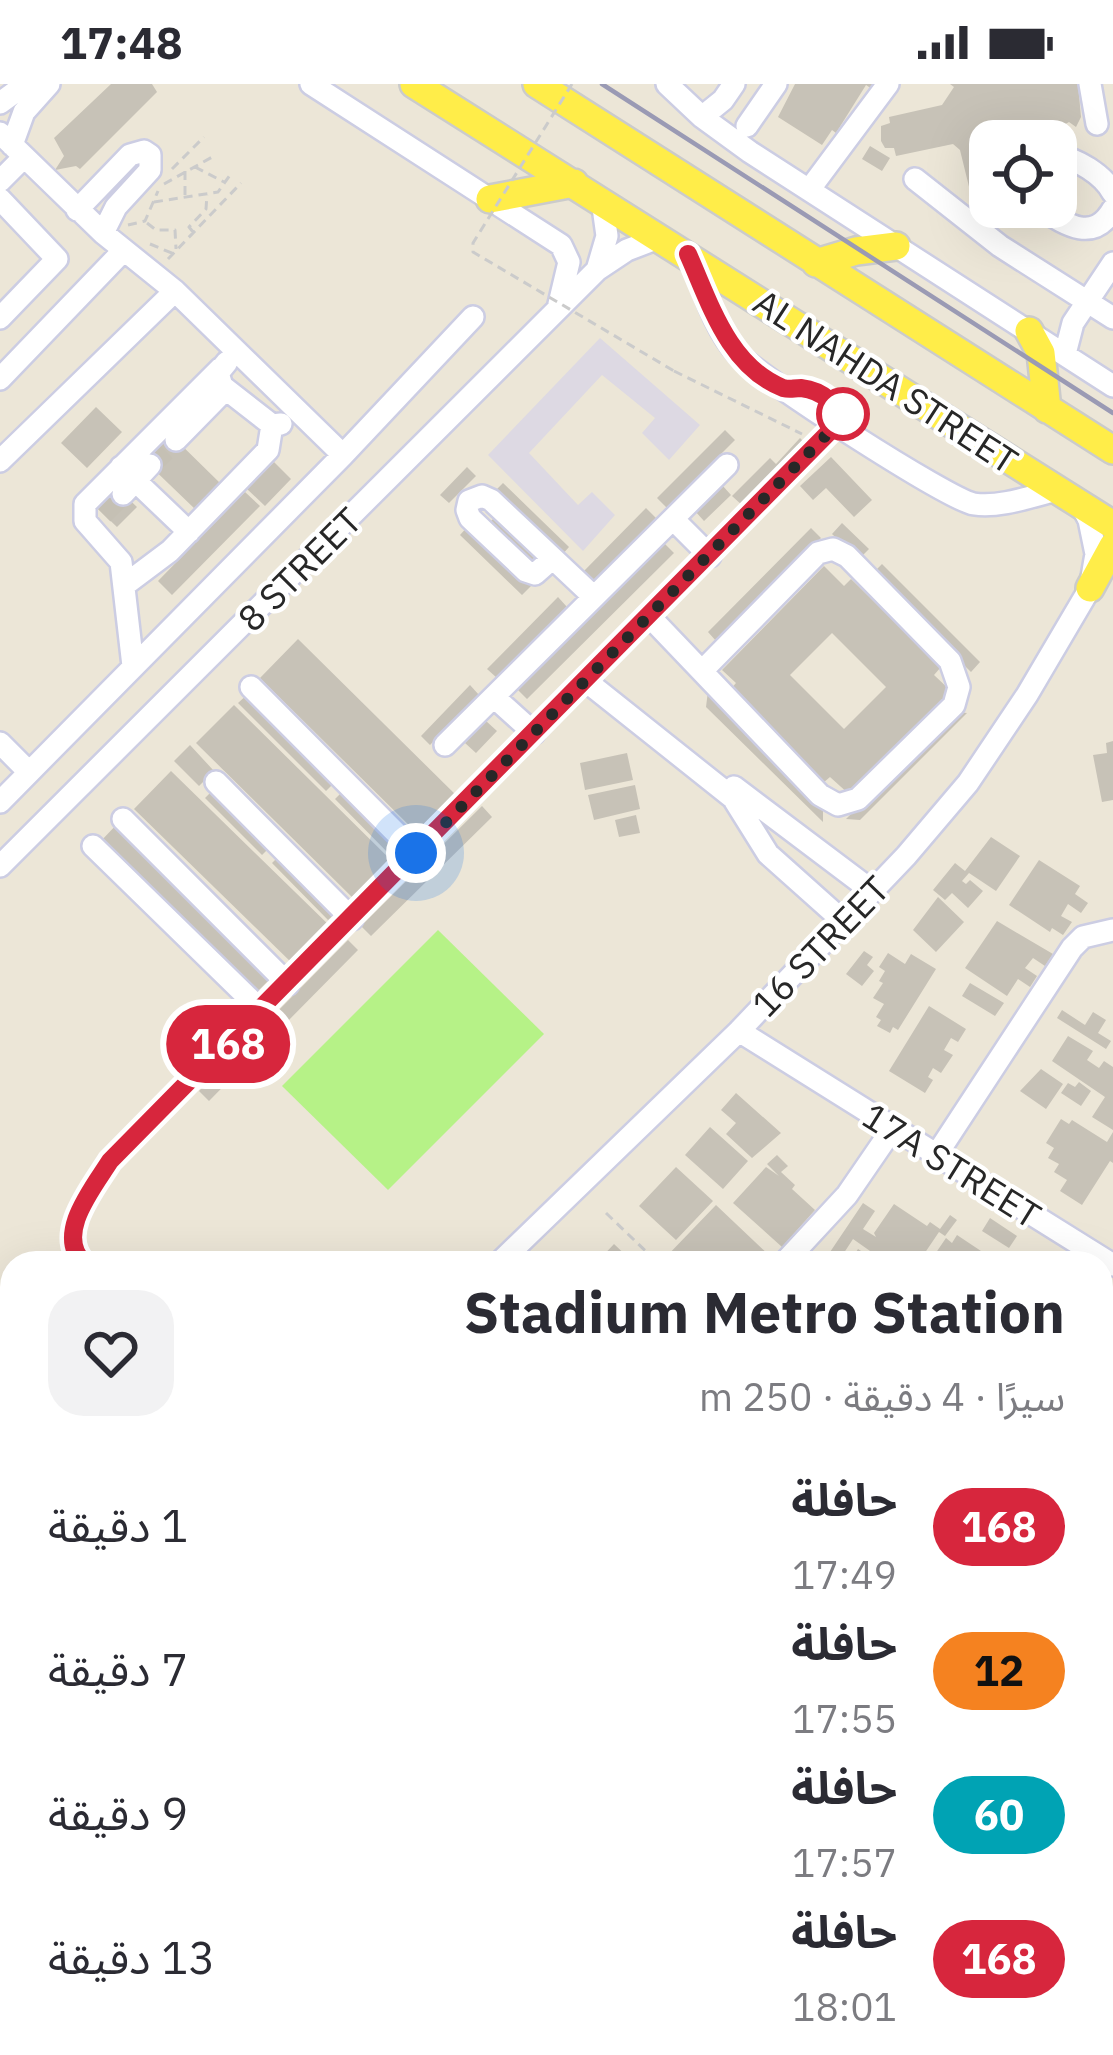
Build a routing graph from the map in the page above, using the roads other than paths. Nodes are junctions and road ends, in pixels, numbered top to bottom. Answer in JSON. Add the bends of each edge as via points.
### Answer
{"nodes":[{"id":1,"x":49,"y":84,"type":"edge"},
{"id":2,"x":311,"y":84,"type":"edge"},
{"id":3,"x":414,"y":84,"type":"edge"},
{"id":4,"x":537,"y":84,"type":"edge"},
{"id":5,"x":667,"y":84,"type":"edge"},
{"id":6,"x":734,"y":84,"type":"edge"},
{"id":7,"x":776,"y":84,"type":"edge"},
{"id":8,"x":888,"y":84,"type":"edge"},
{"id":9,"x":1090,"y":84,"type":"edge"},
{"id":10,"x":14,"y":100,"type":"edge"},
{"id":11,"x":711,"y":124,"type":"junction"},
{"id":12,"x":1097,"y":124,"type":"dead end"},
{"id":13,"x":747,"y":126,"type":"junction"},
{"id":14,"x":12,"y":145,"type":"edge"},
{"id":15,"x":750,"y":152,"type":"junction"},
{"id":16,"x":1077,"y":162,"type":"edge"},
{"id":17,"x":914,"y":179,"type":"dead end"},
{"id":18,"x":0,"y":182,"type":"edge"},
{"id":19,"x":574,"y":182,"type":"junction"},
{"id":20,"x":809,"y":190,"type":"junction"},
{"id":21,"x":0,"y":199,"type":"edge"},
{"id":22,"x":490,"y":199,"type":"junction"},
{"id":23,"x":602,"y":200,"type":"junction"},
{"id":24,"x":1112,"y":209,"type":"edge"},
{"id":25,"x":77,"y":210,"type":"junction"},
{"id":26,"x":105,"y":228,"type":"junction"},
{"id":27,"x":1075,"y":228,"type":"edge"},
{"id":28,"x":661,"y":237,"type":"junction"},
{"id":29,"x":134,"y":241,"type":"junction"},
{"id":30,"x":896,"y":246,"type":"junction"},
{"id":31,"x":688,"y":254,"type":"junction"},
{"id":32,"x":816,"y":263,"type":"junction"},
{"id":33,"x":1113,"y":263,"type":"edge"},
{"id":34,"x":596,"y":271,"type":"junction"},
{"id":35,"x":175,"y":291,"type":"junction"},
{"id":36,"x":1087,"y":302,"type":"junction"},
{"id":37,"x":557,"y":313,"type":"junction"},
{"id":38,"x":473,"y":317,"type":"dead end"},
{"id":39,"x":0,"y":318,"type":"edge"},
{"id":40,"x":1113,"y":318,"type":"edge"},
{"id":41,"x":1073,"y":323,"type":"junction"},
{"id":42,"x":1033,"y":334,"type":"junction"},
{"id":43,"x":1065,"y":354,"type":"junction"},
{"id":44,"x":228,"y":370,"type":"junction"},
{"id":45,"x":0,"y":379,"type":"edge"},
{"id":46,"x":1113,"y":386,"type":"edge"},
{"id":47,"x":1047,"y":409,"type":"junction"},
{"id":48,"x":295,"y":410,"type":"junction"},
{"id":49,"x":272,"y":425,"type":"junction"},
{"id":50,"x":842,"y":426,"type":"junction"},
{"id":51,"x":176,"y":440,"type":"tunnel mouth"},
{"id":52,"x":1113,"y":450,"type":"edge"},
{"id":53,"x":343,"y":454,"type":"junction"},
{"id":54,"x":0,"y":461,"type":"edge"},
{"id":55,"x":727,"y":465,"type":"dead end"},
{"id":56,"x":132,"y":477,"type":"junction"},
{"id":57,"x":1069,"y":498,"type":"junction"},
{"id":58,"x":673,"y":519,"type":"junction"},
{"id":59,"x":1113,"y":525,"type":"edge"},
{"id":60,"x":189,"y":532,"type":"junction"},
{"id":61,"x":1113,"y":546,"type":"edge"},
{"id":62,"x":710,"y":556,"type":"junction"},
{"id":63,"x":552,"y":559,"type":"dead end"},
{"id":64,"x":1102,"y":580,"type":"edge"},
{"id":65,"x":126,"y":584,"type":"junction"},
{"id":66,"x":594,"y":597,"type":"junction"},
{"id":67,"x":650,"y":616,"type":"junction"},
{"id":68,"x":133,"y":666,"type":"junction"},
{"id":69,"x":703,"y":671,"type":"junction"},
{"id":70,"x":586,"y":681,"type":"junction"},
{"id":71,"x":251,"y":687,"type":"dead end"},
{"id":72,"x":494,"y":697,"type":"junction"},
{"id":73,"x":534,"y":733,"type":"junction"},
{"id":74,"x":0,"y":742,"type":"edge"},
{"id":75,"x":445,"y":745,"type":"dead end"},
{"id":76,"x":693,"y":763,"type":"junction"},
{"id":77,"x":29,"y":772,"type":"junction"},
{"id":78,"x":216,"y":782,"type":"dead end"},
{"id":79,"x":0,"y":802,"type":"edge"},
{"id":80,"x":123,"y":819,"type":"dead end"},
{"id":81,"x":93,"y":846,"type":"dead end"},
{"id":82,"x":416,"y":853,"type":"junction"},
{"id":83,"x":0,"y":866,"type":"edge"},
{"id":84,"x":872,"y":891,"type":"junction"},
{"id":85,"x":352,"y":919,"type":"junction"},
{"id":86,"x":843,"y":921,"type":"junction"},
{"id":87,"x":1105,"y":930,"type":"edge"},
{"id":88,"x":288,"y":983,"type":"junction"},
{"id":89,"x":261,"y":1010,"type":"junction"},
{"id":90,"x":746,"y":1024,"type":"junction"},
{"id":91,"x":892,"y":1128,"type":"junction"},
{"id":92,"x":938,"y":1154,"type":"junction"},
{"id":93,"x":74,"y":1251,"type":"edge"},
{"id":94,"x":511,"y":1251,"type":"edge"},
{"id":95,"x":795,"y":1251,"type":"edge"},
{"id":96,"x":1088,"y":1251,"type":"edge"}],
"edges":[{"from":1,"to":10,"type":"street"},
{"from":2,"to":22,"type":"street"},
{"from":3,"to":19,"type":"main road","name":"AL NAHDA STREET"},
{"from":4,"to":32,"type":"main road","name":"AL NAHDA STREET"},
{"from":5,"to":11,"type":"street"},
{"from":6,"to":11,"type":"street"},
{"from":7,"to":13,"type":"street"},
{"from":8,"to":20,"type":"street"},
{"from":9,"to":12,"type":"street"},
{"from":10,"to":14,"type":"street"},
{"from":11,"to":13,"type":"street"},
{"from":11,"to":15,"type":"street"},
{"from":13,"to":15,"type":"street"},
{"from":14,"to":18,"type":"street"},
{"from":14,"to":25,"type":"street"},
{"from":15,"to":20,"type":"street"},
{"from":16,"to":24,"type":"street","via":[[1106,181]]},
{"from":17,"to":36,"type":"street"},
{"from":19,"to":22,"type":"main road"},
{"from":19,"to":23,"type":"main road","name":"AL NAHDA STREET"},
{"from":20,"to":30,"type":"street"},
{"from":21,"to":39,"type":"street","via":[[56,262]]},
{"from":22,"to":37,"type":"street","via":[[566,253]]},
{"from":23,"to":28,"type":"main road","name":"AL NAHDA STREET"},
{"from":23,"to":34,"type":"street","via":[[607,236]]},
{"from":24,"to":27,"type":"street","via":[[1096,228]]},
{"from":25,"to":26,"type":"street"},
{"from":25,"to":26,"type":"street","via":[[130,155],[144,151],[150,170]]},
{"from":26,"to":29,"type":"street"},
{"from":28,"to":31,"type":"main road","name":"AL NAHDA STREET"},
{"from":28,"to":34,"type":"street","name":"8 STREET"},
{"from":29,"to":35,"type":"street"},
{"from":29,"to":45,"type":"street"},
{"from":30,"to":32,"type":"main road"},
{"from":30,"to":42,"type":"street"},
{"from":31,"to":50,"type":"street","via":[[731,345]]},
{"from":31,"to":57,"type":"main road","name":"AL NAHDA STREET"},
{"from":32,"to":47,"type":"main road","name":"AL NAHDA STREET"},
{"from":33,"to":36,"type":"street"},
{"from":34,"to":37,"type":"street","name":"8 STREET"},
{"from":35,"to":44,"type":"street"},
{"from":35,"to":54,"type":"street"},
{"from":36,"to":40,"type":"street"},
{"from":36,"to":41,"type":"street"},
{"from":37,"to":83,"type":"street","name":"8 STREET"},
{"from":38,"to":53,"type":"street"},
{"from":41,"to":42,"type":"street"},
{"from":41,"to":43,"type":"street"},
{"from":42,"to":43,"type":"street"},
{"from":42,"to":47,"type":"main road"},
{"from":43,"to":46,"type":"street"},
{"from":44,"to":48,"type":"street"},
{"from":44,"to":49,"type":"street"},
{"from":44,"to":51,"type":"street"},
{"from":44,"to":56,"type":"street"},
{"from":47,"to":52,"type":"main road","name":"AL NAHDA STREET"},
{"from":48,"to":49,"type":"street"},
{"from":48,"to":53,"type":"street"},
{"from":49,"to":60,"type":"street","via":[[268,451]]},
{"from":50,"to":57,"type":"street","via":[[963,501]]},
{"from":50,"to":62,"type":"street"},
{"from":53,"to":68,"type":"street"},
{"from":55,"to":58,"type":"street"},
{"from":56,"to":60,"type":"street"},
{"from":56,"to":65,"type":"street","via":[[83,512],[122,562]]},
{"from":57,"to":59,"type":"main road","name":"AL NAHDA STREET"},
{"from":57,"to":64,"type":"street","name":"16 STREET","via":[[1089,520]]},
{"from":58,"to":62,"type":"street"},
{"from":58,"to":66,"type":"street"},
{"from":60,"to":65,"type":"street"},
{"from":61,"to":64,"type":"main road"},
{"from":62,"to":67,"type":"street"},
{"from":63,"to":66,"type":"street"},
{"from":64,"to":84,"type":"street","name":"16 STREET","via":[[968,783]]},
{"from":65,"to":68,"type":"street"},
{"from":66,"to":72,"type":"street"},
{"from":67,"to":69,"type":"street"},
{"from":67,"to":70,"type":"street"},
{"from":68,"to":77,"type":"street"},
{"from":69,"to":69,"type":"street","via":[[838,806],[858,800],[954,704],[959,687],[950,661],[833,549],[818,553]]},
{"from":70,"to":73,"type":"street"},
{"from":70,"to":76,"type":"street"},
{"from":71,"to":82,"type":"street"},
{"from":72,"to":73,"type":"street"},
{"from":72,"to":75,"type":"street"},
{"from":73,"to":82,"type":"street"},
{"from":74,"to":77,"type":"street"},
{"from":76,"to":84,"type":"street"},
{"from":76,"to":86,"type":"street","via":[[739,804],[768,854]]},
{"from":77,"to":79,"type":"street"},
{"from":78,"to":85,"type":"street"},
{"from":80,"to":88,"type":"street"},
{"from":81,"to":89,"type":"street"},
{"from":82,"to":85,"type":"street"},
{"from":84,"to":86,"type":"street","name":"16 STREET"},
{"from":85,"to":88,"type":"street"},
{"from":86,"to":90,"type":"street","name":"16 STREET"},
{"from":87,"to":92,"type":"street","via":[[1072,948]]},
{"from":88,"to":89,"type":"street"},
{"from":89,"to":93,"type":"street","via":[[110,1161],[72,1234]]},
{"from":90,"to":91,"type":"street","name":"17A STREET"},
{"from":90,"to":94,"type":"street","name":"16 STREET"},
{"from":91,"to":92,"type":"street","name":"17A STREET"},
{"from":91,"to":95,"type":"street","via":[[847,1195]]},
{"from":92,"to":96,"type":"street","name":"17A STREET"}]}
